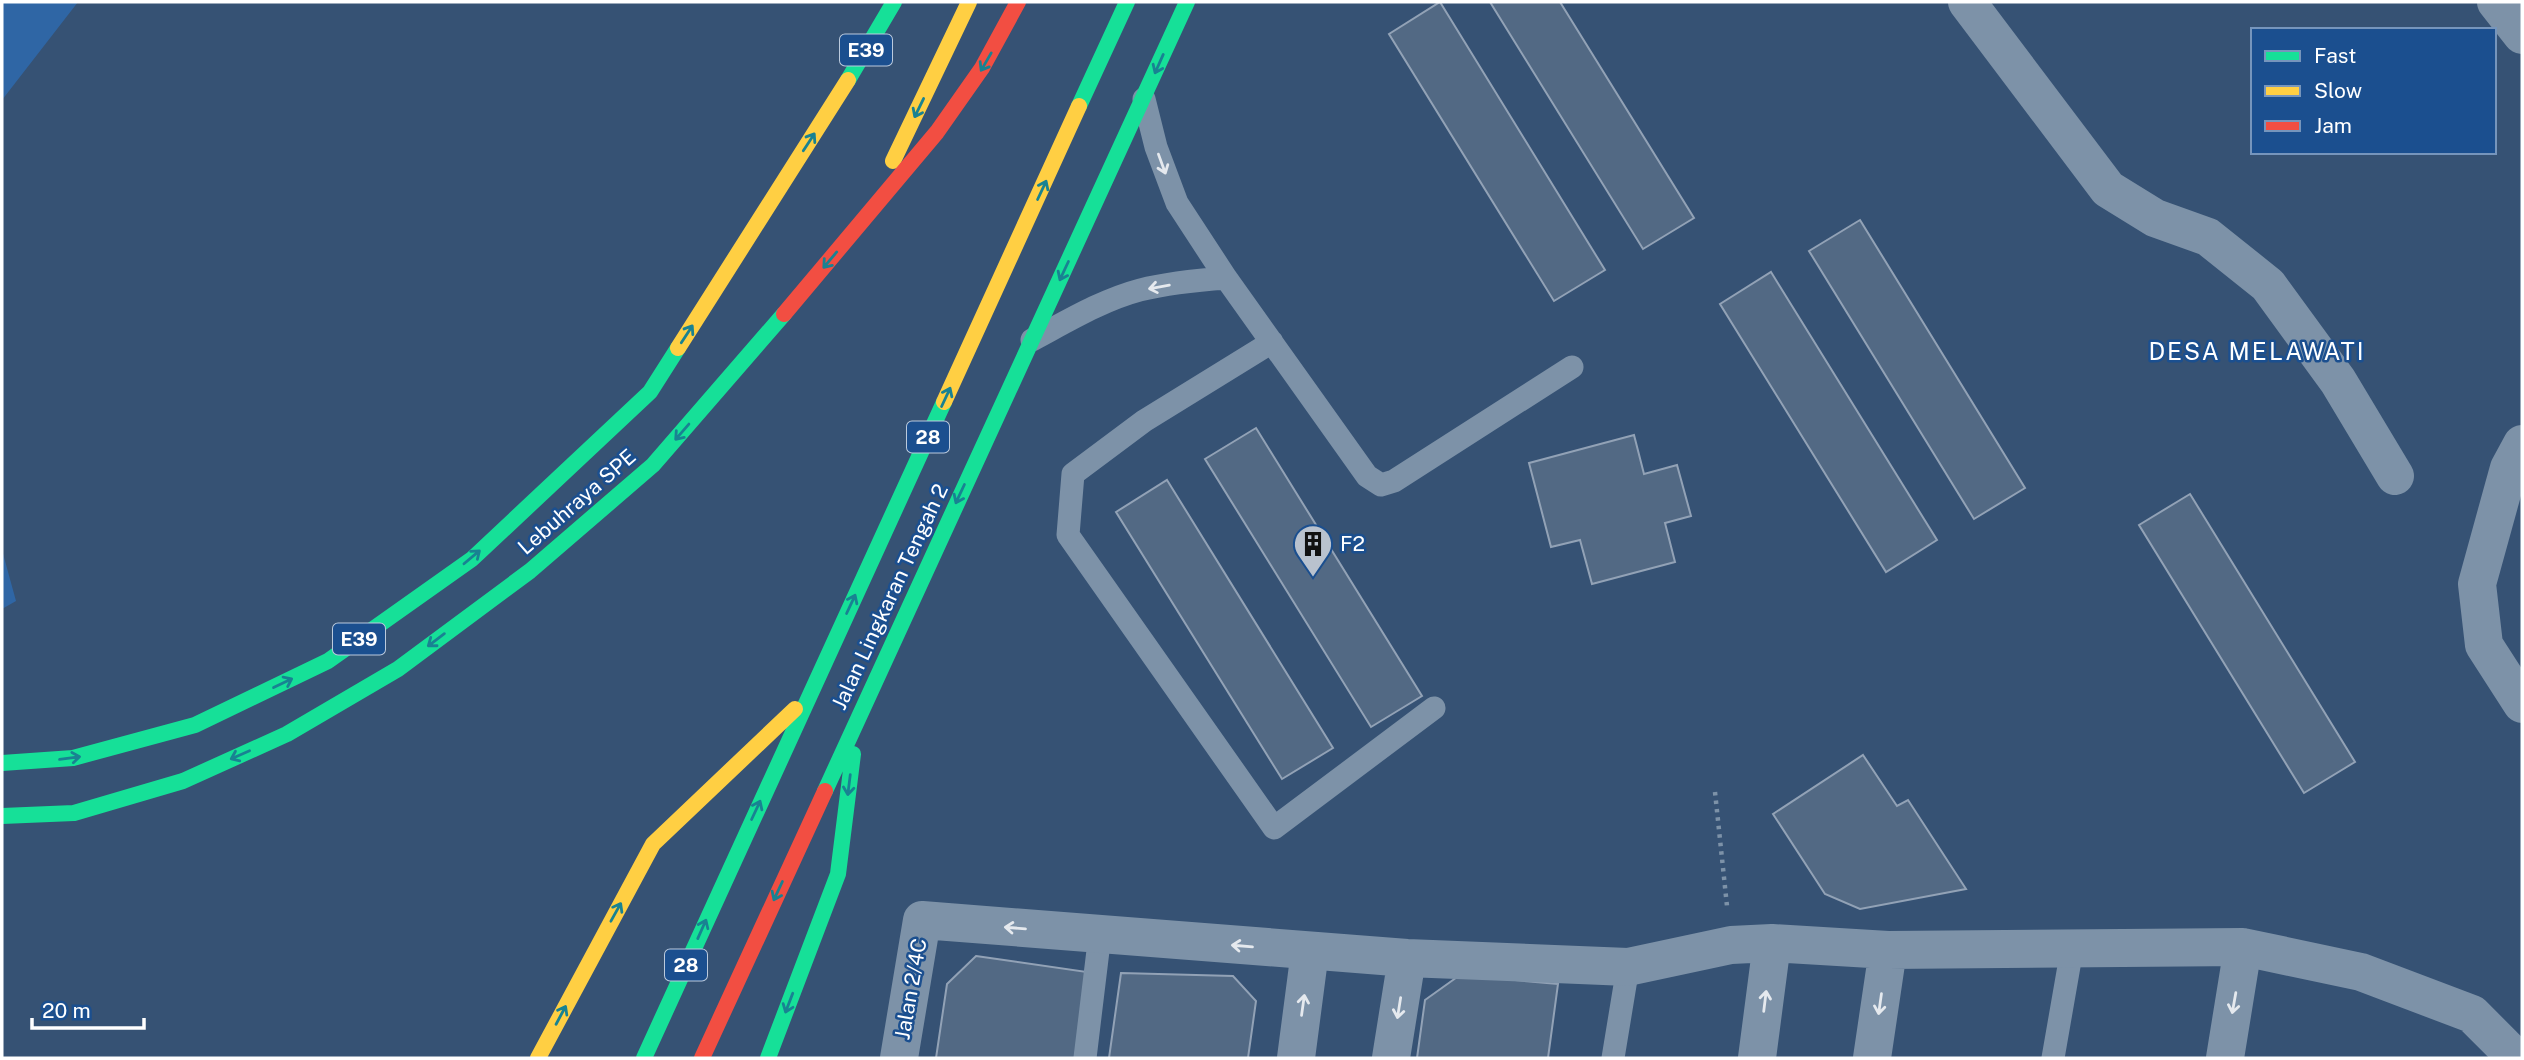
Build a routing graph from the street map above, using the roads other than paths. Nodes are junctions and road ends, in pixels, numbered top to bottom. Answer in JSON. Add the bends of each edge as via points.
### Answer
{"nodes":[{"id":1,"x":894,"y":2,"type":"edge"},
{"id":2,"x":969,"y":2,"type":"edge"},
{"id":3,"x":1018,"y":2,"type":"edge"},
{"id":4,"x":1127,"y":2,"type":"edge"},
{"id":5,"x":1187,"y":2,"type":"edge"},
{"id":6,"x":1967,"y":2,"type":"edge"},
{"id":7,"x":2496,"y":2,"type":"edge"},
{"id":8,"x":2522,"y":35,"type":"edge"},
{"id":9,"x":1144,"y":99,"type":"junction"},
{"id":10,"x":862,"y":223,"type":"junction"},
{"id":11,"x":1226,"y":278,"type":"junction"},
{"id":12,"x":1031,"y":341,"type":"junction"},
{"id":13,"x":1272,"y":342,"type":"junction"},
{"id":14,"x":1572,"y":368,"type":"dead end"},
{"id":15,"x":2522,"y":444,"type":"edge"},
{"id":16,"x":2395,"y":475,"type":"dead end"},
{"id":17,"x":809,"y":695,"type":"junction"},
{"id":18,"x":2522,"y":704,"type":"edge"},
{"id":19,"x":1434,"y":709,"type":"dead end"},
{"id":20,"x":858,"y":718,"type":"junction"},
{"id":21,"x":2,"y":763,"type":"edge"},
{"id":22,"x":2,"y":816,"type":"edge"},
{"id":23,"x":1100,"y":934,"type":"junction"},
{"id":24,"x":1772,"y":943,"type":"junction"},
{"id":25,"x":2244,"y":947,"type":"junction"},
{"id":26,"x":2071,"y":949,"type":"junction"},
{"id":27,"x":1888,"y":950,"type":"junction"},
{"id":28,"x":1310,"y":951,"type":"junction"},
{"id":29,"x":1407,"y":958,"type":"junction"},
{"id":30,"x":1628,"y":967,"type":"junction"},
{"id":31,"x":538,"y":1058,"type":"edge"},
{"id":32,"x":643,"y":1058,"type":"edge"},
{"id":33,"x":702,"y":1058,"type":"edge"},
{"id":34,"x":768,"y":1058,"type":"edge"},
{"id":35,"x":899,"y":1058,"type":"edge"},
{"id":36,"x":1085,"y":1058,"type":"edge"},
{"id":37,"x":1296,"y":1058,"type":"edge"},
{"id":38,"x":1391,"y":1058,"type":"edge"},
{"id":39,"x":1613,"y":1058,"type":"edge"},
{"id":40,"x":1758,"y":1058,"type":"edge"},
{"id":41,"x":1872,"y":1058,"type":"edge"},
{"id":42,"x":2053,"y":1058,"type":"edge"},
{"id":43,"x":2225,"y":1058,"type":"edge"},
{"id":44,"x":2516,"y":1058,"type":"edge"}],
"edges":[{"from":21,"to":1,"type":"highway","name":"Lebuhraya SPE","number":"E39","one_way":true,"via":[[73,758],[195,725],[328,661],[472,559],[650,392]]},
{"from":2,"to":10,"type":"highway","one_way":true},
{"from":3,"to":10,"type":"highway","name":"Lebuhraya SPE","number":"E39","one_way":true,"via":[[982,68],[937,132]]},
{"from":17,"to":4,"type":"highway","name":"Jalan Lingkaran Tengah 2","number":"28","one_way":true},
{"from":5,"to":9,"type":"highway","name":"Jalan Lingkaran Tengah 2","number":"28","one_way":true},
{"from":6,"to":16,"type":"street","via":[[2108,189],[2155,218],[2208,237],[2268,285],[2338,381]]},
{"from":7,"to":8,"type":"street"},
{"from":9,"to":11,"type":"lane","one_way":true,"via":[[1177,203]]},
{"from":9,"to":12,"type":"highway","name":"Jalan Lingkaran Tengah 2","number":"28","one_way":true},
{"from":10,"to":22,"type":"highway","name":"Lebuhraya SPE","number":"E39","one_way":true,"via":[[653,465],[530,571],[398,669],[287,734],[183,781],[74,813]]},
{"from":11,"to":12,"type":"lane","one_way":true,"via":[[1139,290],[1094,307]]},
{"from":11,"to":13,"type":"lane"},
{"from":12,"to":20,"type":"highway","name":"Jalan Lingkaran Tengah 2","number":"28","one_way":true},
{"from":13,"to":14,"type":"lane","via":[[1367,476],[1381,485]]},
{"from":13,"to":19,"type":"lane","via":[[1144,421],[1073,474],[1068,536],[1274,828]]},
{"from":15,"to":18,"type":"street","via":[[2509,468],[2477,584],[2484,645]]},
{"from":31,"to":17,"type":"highway","one_way":true,"via":[[653,844]]},
{"from":32,"to":17,"type":"highway","name":"Jalan Lingkaran Tengah 2","number":"28","one_way":true},
{"from":20,"to":33,"type":"highway","name":"Jalan Lingkaran Tengah 2","number":"28","one_way":true},
{"from":20,"to":34,"type":"highway","one_way":true,"via":[[838,874]]},
{"from":28,"to":23,"type":"street","one_way":true},
{"from":23,"to":35,"type":"street","name":"Jalan 2/4C","one_way":true,"via":[[922,920]]},
{"from":23,"to":36,"type":"lane"},
{"from":24,"to":27,"type":"street"},
{"from":24,"to":30,"type":"street","via":[[1731,945]]},
{"from":40,"to":24,"type":"street","one_way":true},
{"from":25,"to":26,"type":"street"},
{"from":25,"to":43,"type":"street","one_way":true},
{"from":25,"to":44,"type":"street","via":[[2361,972],[2472,1014]]},
{"from":26,"to":27,"type":"street"},
{"from":26,"to":42,"type":"lane"},
{"from":27,"to":41,"type":"street","one_way":true},
{"from":28,"to":29,"type":"street"},
{"from":37,"to":28,"type":"street","one_way":true},
{"from":29,"to":30,"type":"street"},
{"from":29,"to":38,"type":"street","one_way":true},
{"from":30,"to":39,"type":"lane"}]}
